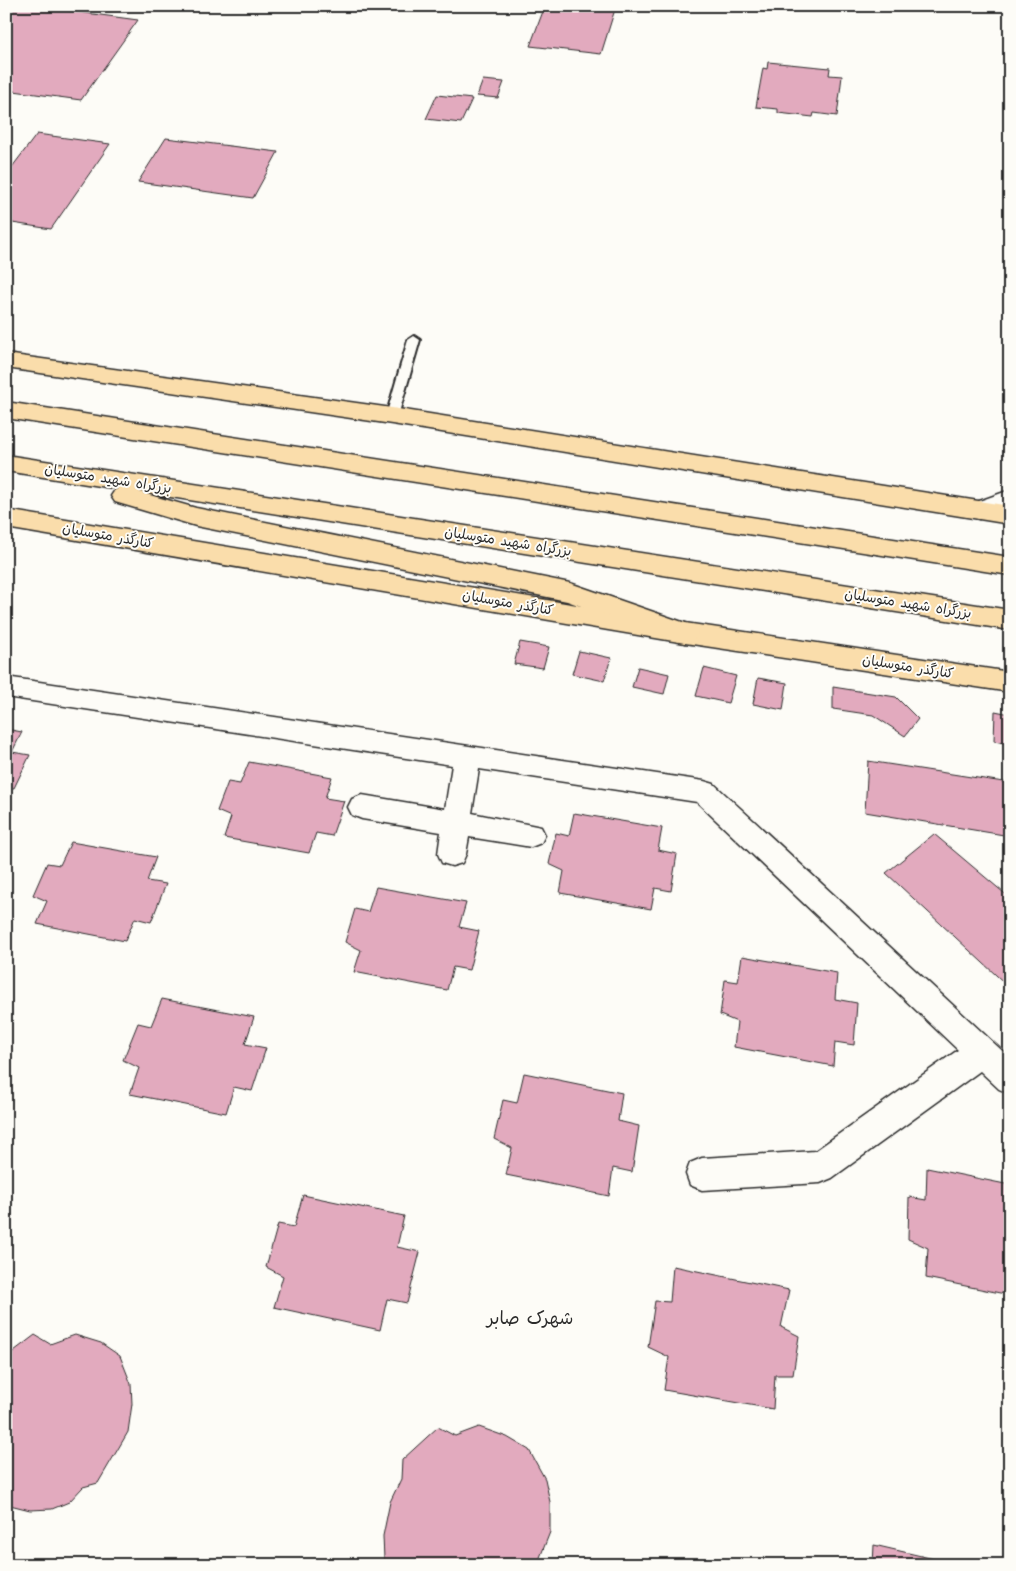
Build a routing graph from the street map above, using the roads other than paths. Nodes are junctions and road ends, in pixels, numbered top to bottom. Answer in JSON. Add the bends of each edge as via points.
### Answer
{"nodes":[{"id":1,"x":414,"y":340,"type":"dead end"},
{"id":2,"x":6,"y":361,"type":"edge"},
{"id":3,"x":6,"y":410,"type":"edge"},
{"id":4,"x":392,"y":416,"type":"junction"},
{"id":5,"x":8,"y":463,"type":"edge"},
{"id":6,"x":1010,"y":498,"type":"edge"},
{"id":7,"x":979,"y":510,"type":"junction"},
{"id":8,"x":1010,"y":515,"type":"edge"},
{"id":9,"x":6,"y":519,"type":"edge"},
{"id":10,"x":1010,"y":566,"type":"edge"},
{"id":11,"x":1010,"y":620,"type":"edge"},
{"id":12,"x":685,"y":633,"type":"junction"},
{"id":13,"x":1010,"y":682,"type":"edge"},
{"id":14,"x":6,"y":687,"type":"edge"},
{"id":15,"x":467,"y":756,"type":"junction"},
{"id":16,"x":362,"y":807,"type":"dead end"},
{"id":17,"x":456,"y":822,"type":"junction"},
{"id":18,"x":531,"y":835,"type":"dead end"},
{"id":19,"x":452,"y":854,"type":"dead end"},
{"id":20,"x":981,"y":1052,"type":"junction"},
{"id":21,"x":1010,"y":1079,"type":"edge"},
{"id":22,"x":702,"y":1174,"type":"dead end"}],
"edges":[{"from":1,"to":4,"type":"lane"},
{"from":2,"to":4,"type":"main road"},
{"from":3,"to":10,"type":"main road"},
{"from":4,"to":7,"type":"main road"},
{"from":5,"to":11,"type":"main road","name":"بزرگراه شهید متوسلیان"},
{"from":5,"to":12,"type":"main road","via":[[196,517],[570,592]]},
{"from":6,"to":7,"type":"street"},
{"from":7,"to":8,"type":"main road"},
{"from":9,"to":12,"type":"main road","name":"کنارگذر متوسلیان"},
{"from":12,"to":13,"type":"main road","name":"کنارگذر متوسلیان"},
{"from":14,"to":15,"type":"street"},
{"from":15,"to":17,"type":"street"},
{"from":15,"to":20,"type":"street","via":[[704,792]]},
{"from":16,"to":17,"type":"street"},
{"from":17,"to":18,"type":"street"},
{"from":17,"to":19,"type":"street"},
{"from":20,"to":21,"type":"street"},
{"from":20,"to":22,"type":"street","via":[[820,1167]]}]}
